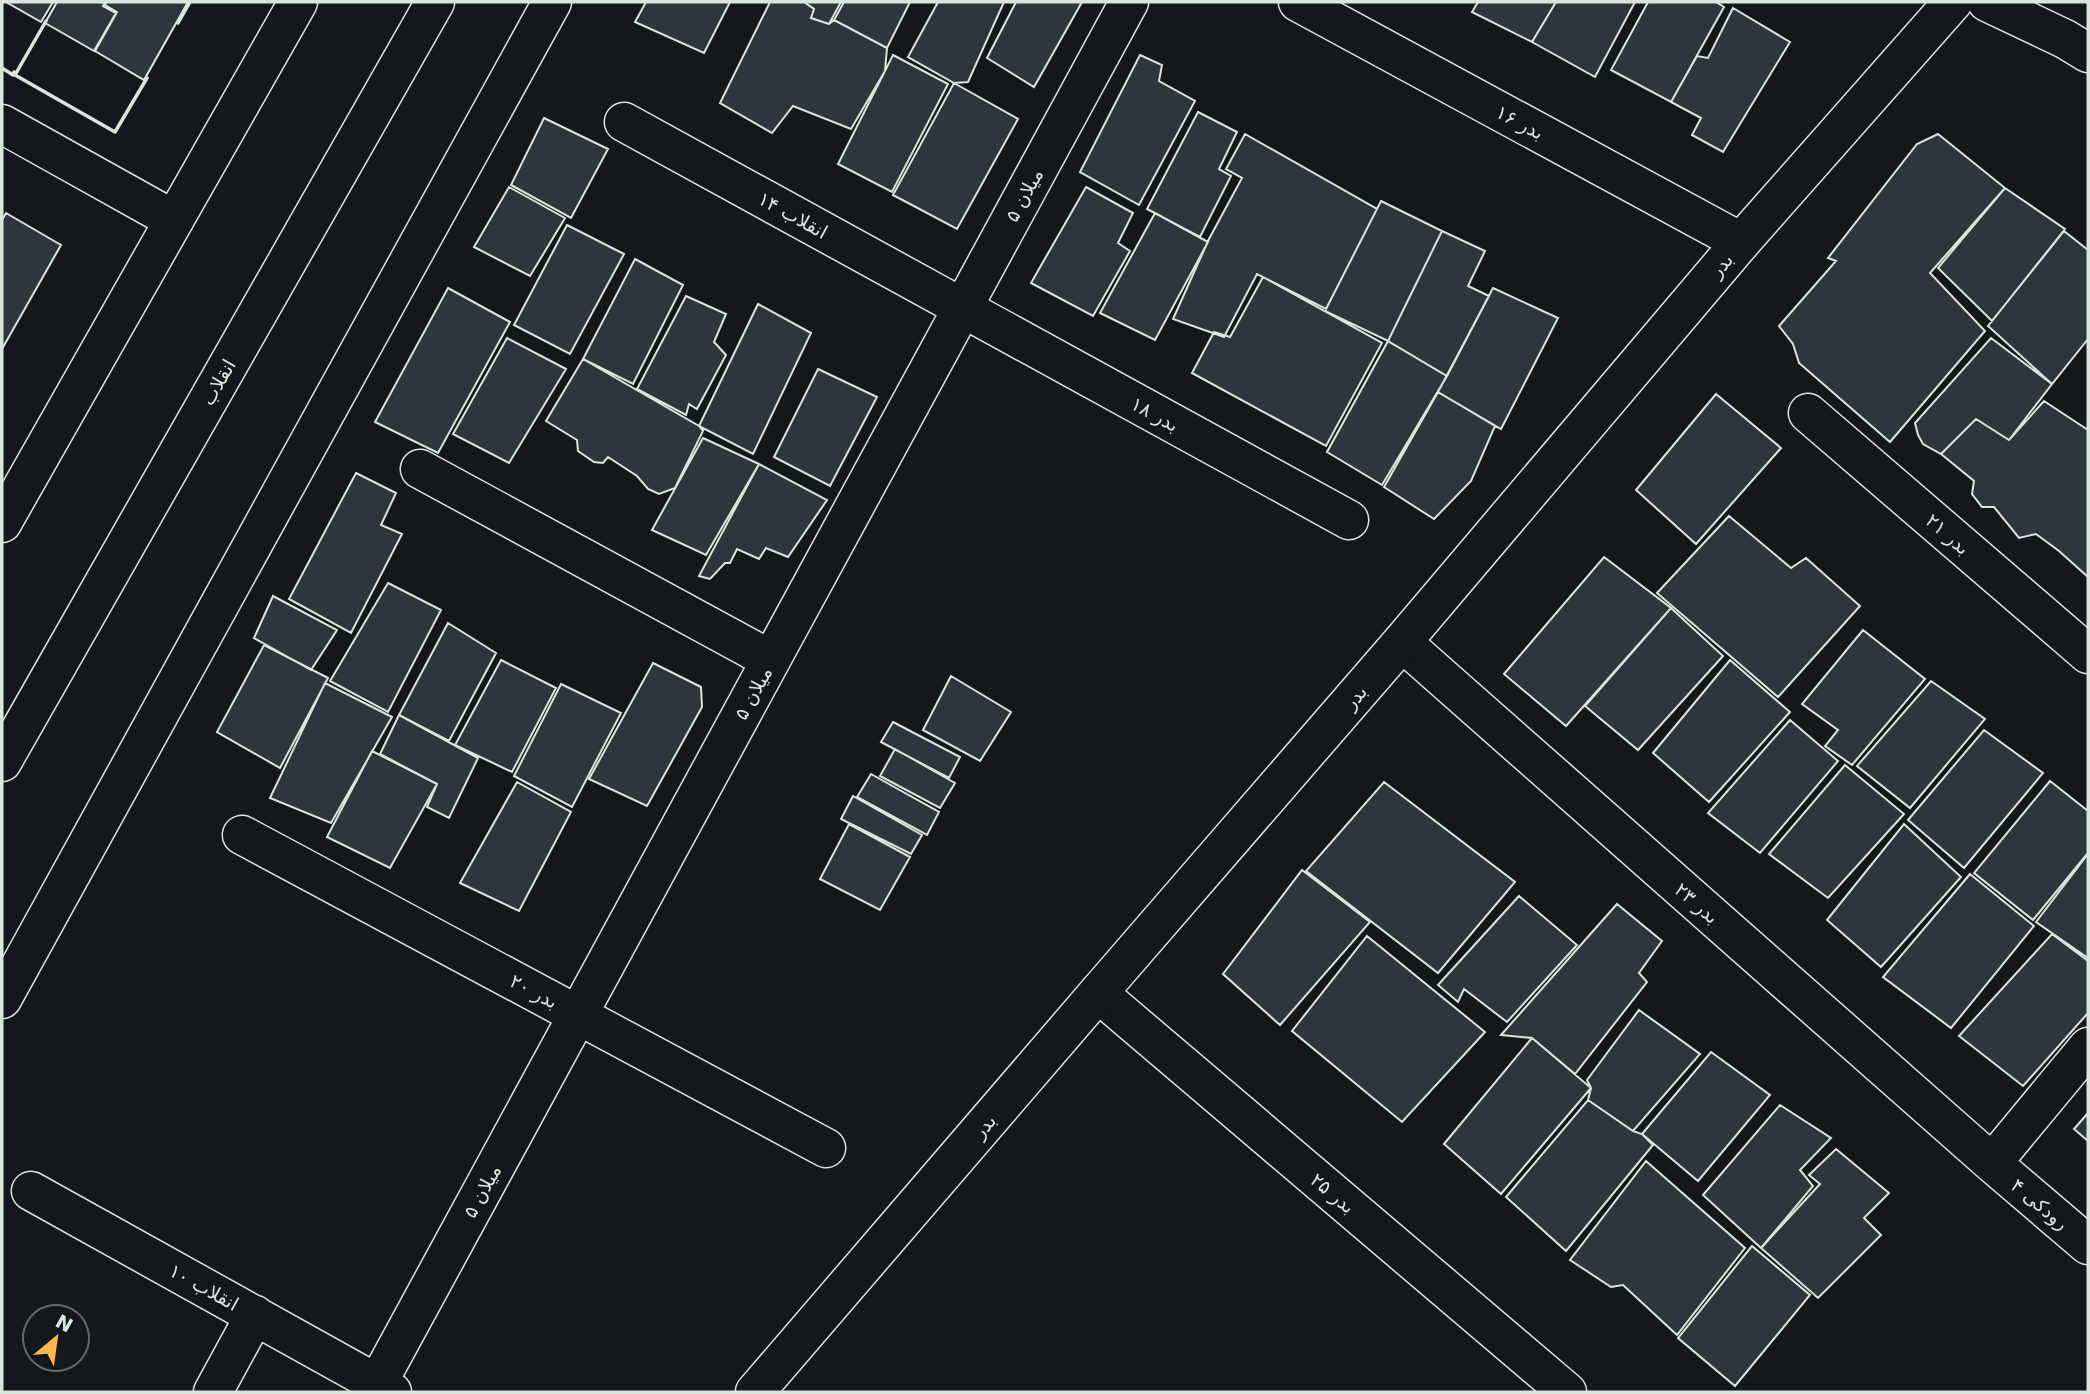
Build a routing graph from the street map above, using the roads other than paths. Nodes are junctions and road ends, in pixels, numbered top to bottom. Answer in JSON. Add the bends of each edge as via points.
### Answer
{"nodes":[{"id":1,"x":298,"y":2,"type":"edge"},
{"id":2,"x":435,"y":2,"type":"edge"},
{"id":3,"x":552,"y":2,"type":"edge"},
{"id":4,"x":1129,"y":2,"type":"edge"},
{"id":5,"x":1298,"y":2,"type":"edge"},
{"id":6,"x":1952,"y":2,"type":"edge"},
{"id":7,"x":1987,"y":2,"type":"edge"},
{"id":8,"x":2088,"y":53,"type":"edge"},
{"id":9,"x":624,"y":122,"type":"dead end"},
{"id":10,"x":2,"y":124,"type":"edge"},
{"id":11,"x":174,"y":220,"type":"junction"},
{"id":12,"x":1741,"y":242,"type":"junction"},
{"id":13,"x":962,"y":308,"type":"junction"},
{"id":14,"x":1808,"y":413,"type":"dead end"},
{"id":15,"x":420,"y":469,"type":"dead end"},
{"id":16,"x":1349,"y":520,"type":"dead end"},
{"id":17,"x":2,"y":523,"type":"edge"},
{"id":18,"x":1402,"y":642,"type":"junction"},
{"id":19,"x":2088,"y":654,"type":"edge"},
{"id":20,"x":771,"y":660,"type":"junction"},
{"id":21,"x":2,"y":762,"type":"edge"},
{"id":22,"x":242,"y":835,"type":"dead end"},
{"id":23,"x":1098,"y":993,"type":"junction"},
{"id":24,"x":2,"y":999,"type":"edge"},
{"id":25,"x":578,"y":1014,"type":"junction"},
{"id":26,"x":2088,"y":1046,"type":"edge"},
{"id":27,"x":825,"y":1148,"type":"dead end"},
{"id":28,"x":1992,"y":1163,"type":"junction"},
{"id":29,"x":31,"y":1191,"type":"dead end"},
{"id":30,"x":2088,"y":1245,"type":"edge"},
{"id":31,"x":255,"y":1315,"type":"junction"},
{"id":32,"x":385,"y":1388,"type":"edge"},
{"id":33,"x":213,"y":1392,"type":"edge"},
{"id":34,"x":755,"y":1392,"type":"edge"},
{"id":35,"x":1567,"y":1392,"type":"edge"}],
"edges":[{"from":1,"to":11,"type":"street"},
{"from":2,"to":21,"type":"street","name":"انقلاب"},
{"from":3,"to":24,"type":"street"},
{"from":4,"to":13,"type":"street","name":"میلان ۵"},
{"from":5,"to":12,"type":"street","name":"بدر ۱۶"},
{"from":6,"to":12,"type":"street","name":"بدر"},
{"from":7,"to":8,"type":"street"},
{"from":9,"to":13,"type":"street","name":"انقلاب ۱۴"},
{"from":10,"to":11,"type":"street"},
{"from":11,"to":17,"type":"street"},
{"from":12,"to":18,"type":"street","name":"بدر"},
{"from":13,"to":16,"type":"street","name":"بدر ۱‍۸"},
{"from":13,"to":20,"type":"street","name":"میلان ۵"},
{"from":14,"to":19,"type":"street","name":"بدر ۲۱"},
{"from":15,"to":20,"type":"street"},
{"from":18,"to":23,"type":"street","name":"بدر"},
{"from":18,"to":28,"type":"street","name":"بدر ۲۳"},
{"from":20,"to":25,"type":"street","name":"میلان ۵"},
{"from":22,"to":25,"type":"street","name":"بدر ۲۰"},
{"from":23,"to":34,"type":"street","name":"بدر"},
{"from":23,"to":35,"type":"street","name":"بدر ۲۵"},
{"from":25,"to":27,"type":"street","name":"بدر ۲۰"},
{"from":25,"to":32,"type":"street","name":"میلان ۵"},
{"from":26,"to":28,"type":"street"},
{"from":28,"to":30,"type":"street","name":"رودکی ۴"},
{"from":29,"to":31,"type":"street","name":"انقلاب ۱۰"},
{"from":31,"to":32,"type":"street","name":"انقلاب ۱۰"},
{"from":31,"to":33,"type":"street"}]}
